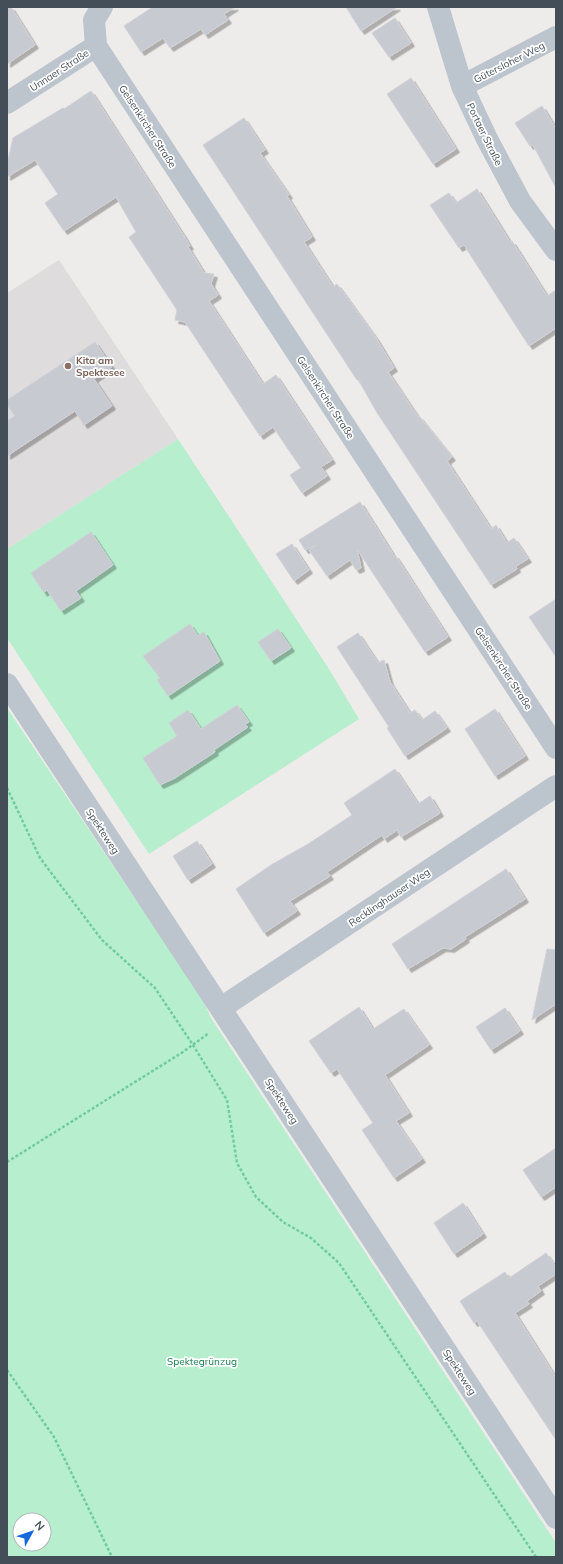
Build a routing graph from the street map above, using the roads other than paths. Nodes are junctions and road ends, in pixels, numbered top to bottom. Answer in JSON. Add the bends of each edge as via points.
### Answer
{"nodes":[{"id":1,"x":102,"y":7,"type":"edge"},
{"id":2,"x":438,"y":7,"type":"edge"},
{"id":3,"x":556,"y":37,"type":"edge"},
{"id":4,"x":96,"y":46,"type":"junction"},
{"id":5,"x":462,"y":86,"type":"junction"},
{"id":6,"x":7,"y":104,"type":"edge"},
{"id":7,"x":556,"y":250,"type":"edge"},
{"id":8,"x":7,"y":684,"type":"edge"},
{"id":9,"x":556,"y":748,"type":"edge"},
{"id":10,"x":556,"y":786,"type":"edge"},
{"id":11,"x":221,"y":1008,"type":"junction"},
{"id":12,"x":556,"y":1518,"type":"edge"}],
"edges":[{"from":1,"to":4,"type":"street","name":"Unnaer Straße","via":[[94,20]]},
{"from":2,"to":5,"type":"street","name":"Portaer Straße"},
{"from":3,"to":5,"type":"street","name":"Gütersloher Weg"},
{"from":4,"to":6,"type":"street","name":"Unnaer Straße"},
{"from":4,"to":9,"type":"street","name":"Gelsenkircher Straße"},
{"from":5,"to":7,"type":"street","name":"Portaer Straße","via":[[520,201]]},
{"from":8,"to":11,"type":"street","name":"Spekteweg"},
{"from":10,"to":11,"type":"street","name":"Recklinghauser Weg"},
{"from":11,"to":12,"type":"street","name":"Spekteweg"}]}
